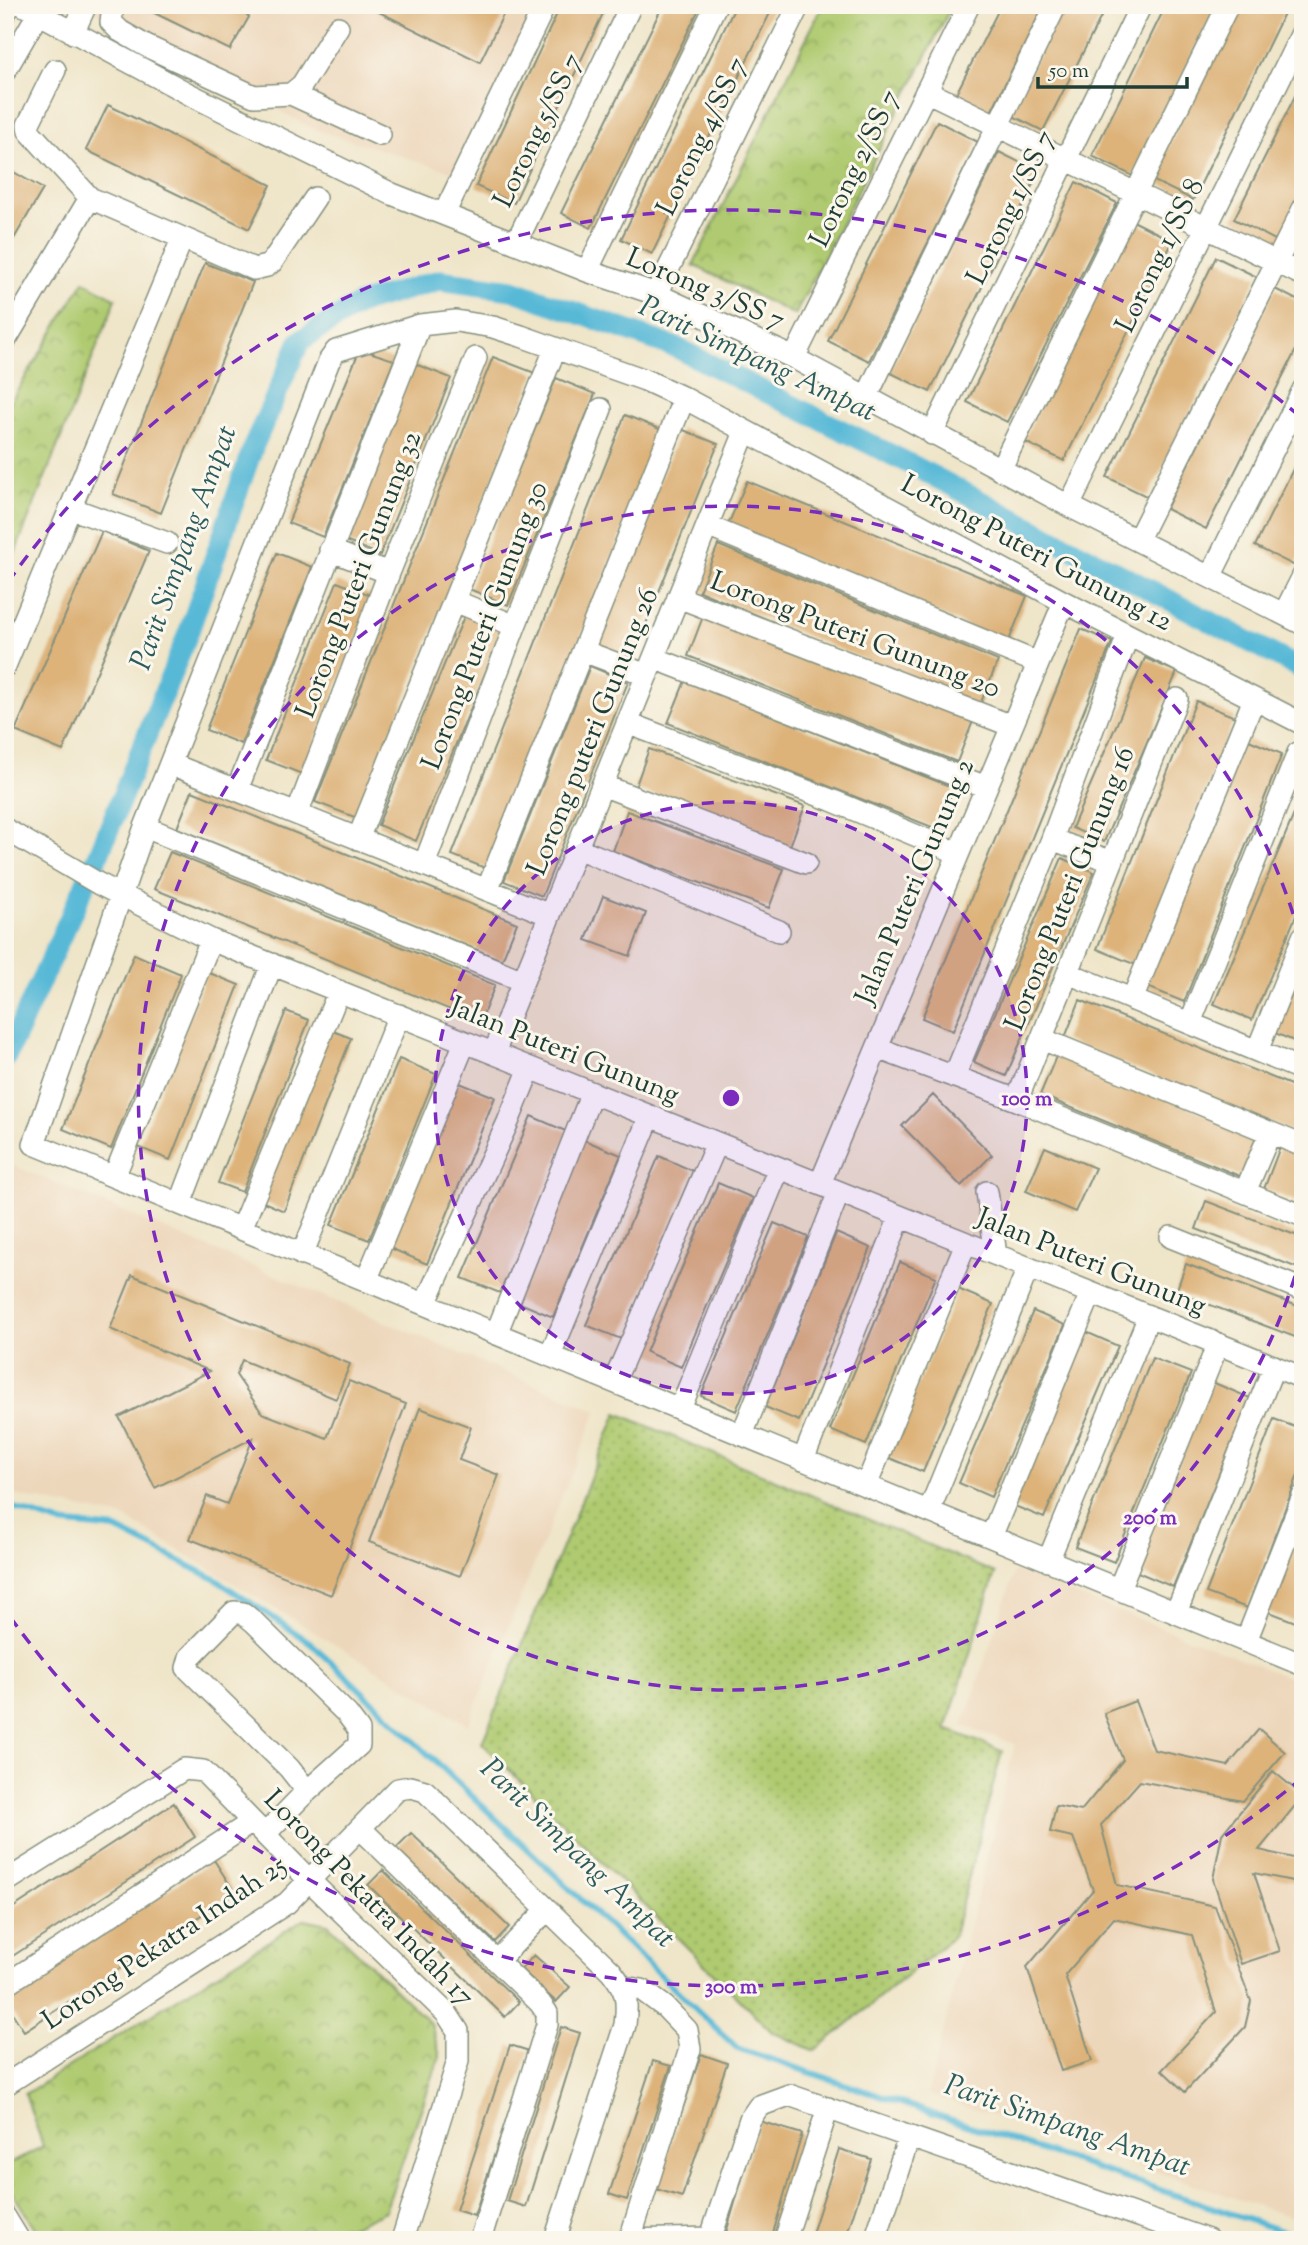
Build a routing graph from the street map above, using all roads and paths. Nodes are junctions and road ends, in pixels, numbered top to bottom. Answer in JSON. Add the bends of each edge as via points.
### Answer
{"nodes":[{"id":1,"x":10,"y":5,"type":"edge"},
{"id":2,"x":86,"y":5,"type":"edge"},
{"id":3,"x":113,"y":5,"type":"edge"},
{"id":4,"x":545,"y":5,"type":"edge"},
{"id":5,"x":631,"y":5,"type":"edge"},
{"id":6,"x":716,"y":5,"type":"edge"},
{"id":7,"x":799,"y":5,"type":"edge"},
{"id":8,"x":969,"y":5,"type":"edge"},
{"id":9,"x":1056,"y":5,"type":"edge"},
{"id":10,"x":1141,"y":5,"type":"edge"},
{"id":11,"x":1228,"y":5,"type":"edge"},
{"id":12,"x":35,"y":8,"type":"edge"},
{"id":13,"x":5,"y":13,"type":"edge"},
{"id":14,"x":338,"y":27,"type":"dead end"},
{"id":15,"x":1303,"y":31,"type":"edge"},
{"id":16,"x":73,"y":33,"type":"junction"},
{"id":17,"x":5,"y":71,"type":"edge"},
{"id":18,"x":55,"y":71,"type":"dead end"},
{"id":19,"x":926,"y":91,"type":"junction"},
{"id":20,"x":291,"y":94,"type":"junction"},
{"id":21,"x":998,"y":125,"type":"junction"},
{"id":22,"x":380,"y":135,"type":"dead end"},
{"id":23,"x":1067,"y":158,"type":"junction"},
{"id":24,"x":1135,"y":192,"type":"junction"},
{"id":25,"x":90,"y":198,"type":"junction"},
{"id":26,"x":315,"y":198,"type":"dead end"},
{"id":27,"x":1303,"y":209,"type":"edge"},
{"id":28,"x":444,"y":214,"type":"junction"},
{"id":29,"x":1206,"y":228,"type":"junction"},
{"id":30,"x":182,"y":239,"type":"junction"},
{"id":31,"x":516,"y":243,"type":"junction"},
{"id":32,"x":1276,"y":262,"type":"junction"},
{"id":33,"x":587,"y":271,"type":"junction"},
{"id":34,"x":1303,"y":275,"type":"edge"},
{"id":35,"x":656,"y":294,"type":"junction"},
{"id":36,"x":420,"y":325,"type":"junction"},
{"id":37,"x":5,"y":341,"type":"edge"},
{"id":38,"x":555,"y":349,"type":"junction"},
{"id":39,"x":476,"y":358,"type":"dead end"},
{"id":40,"x":794,"y":358,"type":"junction"},
{"id":41,"x":1303,"y":390,"type":"edge"},
{"id":42,"x":684,"y":397,"type":"junction"},
{"id":43,"x":866,"y":398,"type":"junction"},
{"id":44,"x":601,"y":408,"type":"dead end"},
{"id":45,"x":745,"y":432,"type":"junction"},
{"id":46,"x":932,"y":435,"type":"junction"},
{"id":47,"x":1000,"y":470,"type":"junction"},
{"id":48,"x":1069,"y":506,"type":"junction"},
{"id":49,"x":70,"y":509,"type":"junction"},
{"id":50,"x":707,"y":526,"type":"junction"},
{"id":51,"x":1138,"y":540,"type":"junction"},
{"id":52,"x":167,"y":543,"type":"dead end"},
{"id":53,"x":330,"y":550,"type":"junction"},
{"id":54,"x":389,"y":573,"type":"junction"},
{"id":55,"x":1303,"y":576,"type":"edge"},
{"id":56,"x":1210,"y":577,"type":"junction"},
{"id":57,"x":678,"y":597,"type":"junction"},
{"id":58,"x":455,"y":601,"type":"junction"},
{"id":59,"x":1063,"y":602,"type":"junction"},
{"id":60,"x":1294,"y":619,"type":"edge"},
{"id":61,"x":515,"y":626,"type":"junction"},
{"id":62,"x":1128,"y":635,"type":"junction"},
{"id":63,"x":583,"y":651,"type":"junction"},
{"id":64,"x":1038,"y":663,"type":"junction"},
{"id":65,"x":5,"y":666,"type":"edge"},
{"id":66,"x":650,"y":666,"type":"junction"},
{"id":67,"x":1177,"y":699,"type":"dead end"},
{"id":68,"x":1254,"y":699,"type":"junction"},
{"id":69,"x":628,"y":723,"type":"junction"},
{"id":70,"x":1303,"y":723,"type":"edge"},
{"id":71,"x":1012,"y":726,"type":"junction"},
{"id":72,"x":1298,"y":754,"type":"dead end"},
{"id":73,"x":171,"y":764,"type":"junction"},
{"id":74,"x":602,"y":785,"type":"junction"},
{"id":75,"x":986,"y":787,"type":"junction"},
{"id":76,"x":237,"y":790,"type":"junction"},
{"id":77,"x":297,"y":814,"type":"junction"},
{"id":78,"x":145,"y":827,"type":"junction"},
{"id":79,"x":5,"y":829,"type":"edge"},
{"id":80,"x":358,"y":839,"type":"junction"},
{"id":81,"x":1052,"y":839,"type":"junction"},
{"id":82,"x":577,"y":848,"type":"junction"},
{"id":83,"x":958,"y":853,"type":"junction"},
{"id":84,"x":1112,"y":862,"type":"junction"},
{"id":85,"x":806,"y":863,"type":"dead end"},
{"id":86,"x":424,"y":865,"type":"junction"},
{"id":87,"x":487,"y":890,"type":"junction"},
{"id":88,"x":120,"y":895,"type":"junction"},
{"id":89,"x":550,"y":915,"type":"junction"},
{"id":90,"x":779,"y":931,"type":"dead end"},
{"id":91,"x":1303,"y":936,"type":"edge"},
{"id":92,"x":211,"y":940,"type":"junction"},
{"id":93,"x":272,"y":964,"type":"junction"},
{"id":94,"x":1068,"y":973,"type":"junction"},
{"id":95,"x":523,"y":981,"type":"junction"},
{"id":96,"x":339,"y":991,"type":"junction"},
{"id":97,"x":1132,"y":1000,"type":"junction"},
{"id":98,"x":399,"y":1016,"type":"junction"},
{"id":99,"x":1190,"y":1024,"type":"junction"},
{"id":100,"x":1042,"y":1039,"type":"junction"},
{"id":101,"x":466,"y":1042,"type":"junction"},
{"id":102,"x":877,"y":1048,"type":"junction"},
{"id":103,"x":1256,"y":1051,"type":"junction"},
{"id":104,"x":494,"y":1053,"type":"junction"},
{"id":105,"x":530,"y":1068,"type":"junction"},
{"id":106,"x":1303,"y":1070,"type":"edge"},
{"id":107,"x":954,"y":1077,"type":"junction"},
{"id":108,"x":592,"y":1093,"type":"junction"},
{"id":109,"x":1017,"y":1101,"type":"junction"},
{"id":110,"x":650,"y":1116,"type":"junction"},
{"id":111,"x":1270,"y":1133,"type":"junction"},
{"id":112,"x":717,"y":1143,"type":"junction"},
{"id":113,"x":1303,"y":1146,"type":"edge"},
{"id":114,"x":779,"y":1168,"type":"junction"},
{"id":115,"x":114,"y":1177,"type":"junction"},
{"id":116,"x":830,"y":1188,"type":"junction"},
{"id":117,"x":987,"y":1192,"type":"dead end"},
{"id":118,"x":1245,"y":1192,"type":"junction"},
{"id":119,"x":180,"y":1204,"type":"junction"},
{"id":120,"x":1303,"y":1216,"type":"edge"},
{"id":121,"x":900,"y":1217,"type":"junction"},
{"id":122,"x":241,"y":1229,"type":"junction"},
{"id":123,"x":1171,"y":1237,"type":"dead end"},
{"id":124,"x":966,"y":1243,"type":"junction"},
{"id":125,"x":302,"y":1255,"type":"junction"},
{"id":126,"x":996,"y":1255,"type":"junction"},
{"id":127,"x":1028,"y":1268,"type":"junction"},
{"id":128,"x":366,"y":1281,"type":"junction"},
{"id":129,"x":1303,"y":1290,"type":"edge"},
{"id":130,"x":1091,"y":1293,"type":"junction"},
{"id":131,"x":425,"y":1304,"type":"junction"},
{"id":132,"x":1149,"y":1316,"type":"junction"},
{"id":133,"x":496,"y":1334,"type":"junction"},
{"id":134,"x":1218,"y":1344,"type":"junction"},
{"id":135,"x":550,"y":1356,"type":"junction"},
{"id":136,"x":1274,"y":1366,"type":"junction"},
{"id":137,"x":1303,"y":1378,"type":"edge"},
{"id":138,"x":614,"y":1382,"type":"junction"},
{"id":139,"x":680,"y":1409,"type":"junction"},
{"id":140,"x":741,"y":1434,"type":"junction"},
{"id":141,"x":803,"y":1460,"type":"junction"},
{"id":142,"x":866,"y":1486,"type":"junction"},
{"id":143,"x":1303,"y":1496,"type":"edge"},
{"id":144,"x":929,"y":1511,"type":"junction"},
{"id":145,"x":991,"y":1537,"type":"junction"},
{"id":146,"x":1048,"y":1560,"type":"junction"},
{"id":147,"x":1119,"y":1589,"type":"junction"},
{"id":148,"x":1176,"y":1613,"type":"junction"},
{"id":149,"x":1245,"y":1641,"type":"junction"},
{"id":150,"x":1303,"y":1665,"type":"edge"},
{"id":151,"x":302,"y":1796,"type":"junction"},
{"id":152,"x":259,"y":1828,"type":"junction"},
{"id":153,"x":360,"y":1828,"type":"junction"},
{"id":154,"x":310,"y":1881,"type":"junction"},
{"id":155,"x":5,"y":1882,"type":"edge"},
{"id":156,"x":547,"y":1910,"type":"junction"},
{"id":157,"x":497,"y":1961,"type":"junction"},
{"id":158,"x":5,"y":1984,"type":"edge"},
{"id":159,"x":624,"y":1987,"type":"junction"},
{"id":160,"x":5,"y":2085,"type":"edge"},
{"id":161,"x":828,"y":2108,"type":"junction"},
{"id":162,"x":909,"y":2137,"type":"junction"},
{"id":163,"x":5,"y":2217,"type":"edge"},
{"id":164,"x":710,"y":2239,"type":"edge"},
{"id":165,"x":19,"y":2240,"type":"edge"},
{"id":166,"x":402,"y":2240,"type":"edge"},
{"id":167,"x":480,"y":2240,"type":"edge"},
{"id":168,"x":555,"y":2240,"type":"edge"},
{"id":169,"x":628,"y":2240,"type":"edge"},
{"id":170,"x":785,"y":2240,"type":"edge"},
{"id":171,"x":875,"y":2240,"type":"edge"},
{"id":172,"x":1208,"y":2240,"type":"edge"}],
"edges":[{"from":1,"to":13,"type":"street"},
{"from":2,"to":16,"type":"street"},
{"from":3,"to":20,"type":"street","via":[[111,22],[146,46],[254,96]]},
{"from":4,"to":28,"type":"street"},
{"from":5,"to":31,"type":"street","name":"Lorong 5/SS 7"},
{"from":6,"to":33,"type":"street"},
{"from":7,"to":35,"type":"street","name":"Lorong 4/SS 7"},
{"from":8,"to":19,"type":"street","name":"Lorong 2/SS 7"},
{"from":9,"to":21,"type":"street"},
{"from":10,"to":23,"type":"street","name":"Lorong 1/SS 7"},
{"from":11,"to":24,"type":"street"},
{"from":12,"to":16,"type":"street","name":"Lorong 3/SS 7"},
{"from":12,"to":17,"type":"street"},
{"from":14,"to":20,"type":"street","via":[[302,85]]},
{"from":15,"to":29,"type":"street","name":"Lorong 1/SS 8"},
{"from":16,"to":28,"type":"street","name":"Lorong 3/SS 7","via":[[305,152]]},
{"from":18,"to":25,"type":"street","via":[[29,131]]},
{"from":19,"to":21,"type":"street"},
{"from":19,"to":40,"type":"street","name":"Lorong 2/SS 7"},
{"from":20,"to":22,"type":"street"},
{"from":21,"to":23,"type":"street"},
{"from":21,"to":43,"type":"street"},
{"from":23,"to":24,"type":"street"},
{"from":23,"to":46,"type":"street","name":"Lorong 1/SS 7"},
{"from":24,"to":29,"type":"street"},
{"from":24,"to":47,"type":"street"},
{"from":25,"to":30,"type":"street"},
{"from":25,"to":37,"type":"street"},
{"from":26,"to":30,"type":"street","via":[[272,262],[260,269]]},
{"from":27,"to":32,"type":"street"},
{"from":28,"to":31,"type":"street","name":"Lorong 3/SS 7"},
{"from":29,"to":32,"type":"street"},
{"from":29,"to":48,"type":"street","name":"Lorong 1/SS 8"},
{"from":30,"to":49,"type":"street"},
{"from":31,"to":33,"type":"street","name":"Lorong 3/SS 7"},
{"from":32,"to":34,"type":"street"},
{"from":32,"to":51,"type":"street"},
{"from":33,"to":35,"type":"street","name":"Lorong 3/SS 7"},
{"from":35,"to":40,"type":"street","name":"Lorong 3/SS 7"},
{"from":36,"to":38,"type":"street","name":"Lorong Puteri Gunung 12","via":[[456,321],[493,327]]},
{"from":36,"to":53,"type":"street"},
{"from":36,"to":73,"type":"street","name":"Lorong Puteri Gunung 12","via":[[336,351],[329,361]]},
{"from":38,"to":42,"type":"street","name":"Lorong Puteri Gunung 12"},
{"from":38,"to":58,"type":"street"},
{"from":39,"to":54,"type":"street","name":"Lorong Puteri Gunung 32"},
{"from":40,"to":43,"type":"street","name":"Lorong 3/SS 7"},
{"from":41,"to":56,"type":"street"},
{"from":42,"to":45,"type":"street","name":"Lorong Puteri Gunung 12"},
{"from":42,"to":63,"type":"street"},
{"from":43,"to":46,"type":"street","name":"Lorong 3/SS 7"},
{"from":44,"to":61,"type":"street","name":"Lorong Puteri Gunung 30"},
{"from":45,"to":50,"type":"street","name":"Lorong puteri Gunung 26"},
{"from":45,"to":59,"type":"street","name":"Lorong Puteri Gunung 12"},
{"from":46,"to":47,"type":"street","name":"Lorong 3/SS 7"},
{"from":47,"to":48,"type":"street","name":"Lorong 3/SS 7"},
{"from":48,"to":51,"type":"street","name":"Lorong 3/SS 7"},
{"from":49,"to":52,"type":"street"},
{"from":49,"to":65,"type":"street"},
{"from":50,"to":57,"type":"street","name":"Lorong puteri Gunung 26"},
{"from":50,"to":64,"type":"street"},
{"from":51,"to":56,"type":"street","name":"Lorong 3/SS 7"},
{"from":53,"to":54,"type":"street"},
{"from":53,"to":76,"type":"street"},
{"from":54,"to":77,"type":"street","name":"Lorong Puteri Gunung 32"},
{"from":55,"to":60,"type":"street"},
{"from":56,"to":60,"type":"street","name":"Lorong 3/SS 7"},
{"from":57,"to":66,"type":"street","name":"Lorong puteri Gunung 26"},
{"from":57,"to":71,"type":"street","name":"Lorong Puteri Gunung 20"},
{"from":58,"to":61,"type":"street"},
{"from":58,"to":80,"type":"street"},
{"from":59,"to":62,"type":"street","name":"Lorong Puteri Gunung 12"},
{"from":59,"to":64,"type":"street","name":"Jalan Puteri Gunung 2"},
{"from":61,"to":86,"type":"street","name":"Lorong Puteri Gunung 30"},
{"from":62,"to":68,"type":"street","name":"Lorong Puteri Gunung 12"},
{"from":62,"to":81,"type":"street"},
{"from":63,"to":66,"type":"street"},
{"from":63,"to":87,"type":"street"},
{"from":64,"to":71,"type":"street","name":"Jalan Puteri Gunung 2"},
{"from":66,"to":69,"type":"street","name":"Lorong puteri Gunung 26"},
{"from":66,"to":75,"type":"street"},
{"from":67,"to":84,"type":"street","name":"Lorong Puteri Gunung 16"},
{"from":68,"to":70,"type":"street","name":"Lorong Puteri Gunung 12"},
{"from":68,"to":97,"type":"street"},
{"from":69,"to":74,"type":"street","name":"Lorong puteri Gunung 26"},
{"from":69,"to":83,"type":"street"},
{"from":71,"to":75,"type":"street","name":"Jalan Puteri Gunung 2"},
{"from":72,"to":99,"type":"street"},
{"from":73,"to":76,"type":"street"},
{"from":73,"to":78,"type":"street","name":"Lorong Puteri Gunung 12"},
{"from":74,"to":82,"type":"street","name":"Lorong puteri Gunung 26"},
{"from":74,"to":85,"type":"street"},
{"from":75,"to":83,"type":"street","name":"Jalan Puteri Gunung 2"},
{"from":76,"to":77,"type":"street"},
{"from":77,"to":80,"type":"street"},
{"from":78,"to":88,"type":"street","name":"Lorong Puteri Gunung 12"},
{"from":78,"to":95,"type":"street"},
{"from":79,"to":88,"type":"street","name":"Jalan Puteri Gunung"},
{"from":80,"to":86,"type":"street"},
{"from":81,"to":84,"type":"street"},
{"from":81,"to":107,"type":"street"},
{"from":82,"to":89,"type":"street","name":"Lorong puteri Gunung 26"},
{"from":82,"to":90,"type":"street"},
{"from":83,"to":102,"type":"street","name":"Jalan Puteri Gunung 2"},
{"from":84,"to":94,"type":"street","name":"Lorong Puteri Gunung 16"},
{"from":86,"to":87,"type":"street"},
{"from":87,"to":89,"type":"street"},
{"from":88,"to":92,"type":"street","name":"Jalan Puteri Gunung"},
{"from":88,"to":115,"type":"street","name":"Lorong Puteri Gunung 12","via":[[34,1144]]},
{"from":89,"to":95,"type":"street","name":"Lorong puteri Gunung 26"},
{"from":91,"to":103,"type":"street"},
{"from":92,"to":93,"type":"street","name":"Jalan Puteri Gunung"},
{"from":92,"to":115,"type":"street"},
{"from":93,"to":96,"type":"street","name":"Jalan Puteri Gunung"},
{"from":93,"to":119,"type":"street"},
{"from":94,"to":97,"type":"street"},
{"from":94,"to":100,"type":"street","name":"Lorong Puteri Gunung 16"},
{"from":95,"to":104,"type":"street","name":"Lorong puteri Gunung 26"},
{"from":96,"to":98,"type":"street","name":"Jalan Puteri Gunung"},
{"from":96,"to":122,"type":"street"},
{"from":97,"to":99,"type":"street"},
{"from":98,"to":101,"type":"street","name":"Jalan Puteri Gunung"},
{"from":98,"to":125,"type":"street"},
{"from":99,"to":103,"type":"street"},
{"from":100,"to":109,"type":"street","name":"Lorong Puteri Gunung 16"},
{"from":100,"to":111,"type":"street"},
{"from":101,"to":104,"type":"street","name":"Jalan Puteri Gunung"},
{"from":101,"to":128,"type":"street"},
{"from":102,"to":107,"type":"street"},
{"from":102,"to":116,"type":"street","name":"Jalan Puteri Gunung 2"},
{"from":103,"to":106,"type":"street"},
{"from":104,"to":105,"type":"street","name":"Jalan Puteri Gunung"},
{"from":105,"to":108,"type":"street","name":"Jalan Puteri Gunung"},
{"from":105,"to":131,"type":"street"},
{"from":107,"to":109,"type":"street"},
{"from":108,"to":110,"type":"street","name":"Jalan Puteri Gunung"},
{"from":108,"to":133,"type":"street"},
{"from":109,"to":118,"type":"street"},
{"from":110,"to":112,"type":"street","name":"Jalan Puteri Gunung"},
{"from":110,"to":135,"type":"street"},
{"from":111,"to":113,"type":"street"},
{"from":111,"to":118,"type":"street"},
{"from":112,"to":114,"type":"street","name":"Jalan Puteri Gunung"},
{"from":112,"to":138,"type":"street"},
{"from":114,"to":116,"type":"street","name":"Jalan Puteri Gunung"},
{"from":114,"to":139,"type":"street"},
{"from":115,"to":119,"type":"street"},
{"from":116,"to":121,"type":"street","name":"Jalan Puteri Gunung"},
{"from":116,"to":140,"type":"street","name":"Jalan Puteri Gunung 2"},
{"from":117,"to":126,"type":"street"},
{"from":118,"to":120,"type":"street"},
{"from":119,"to":122,"type":"street"},
{"from":121,"to":124,"type":"street","name":"Jalan Puteri Gunung"},
{"from":121,"to":141,"type":"street"},
{"from":122,"to":125,"type":"street"},
{"from":123,"to":129,"type":"street"},
{"from":124,"to":126,"type":"street","name":"Jalan Puteri Gunung"},
{"from":124,"to":142,"type":"street"},
{"from":125,"to":128,"type":"street"},
{"from":126,"to":127,"type":"street","name":"Jalan Puteri Gunung"},
{"from":127,"to":130,"type":"street","name":"Jalan Puteri Gunung"},
{"from":127,"to":144,"type":"street"},
{"from":128,"to":131,"type":"street"},
{"from":130,"to":132,"type":"street","name":"Jalan Puteri Gunung"},
{"from":130,"to":145,"type":"street"},
{"from":131,"to":133,"type":"street"},
{"from":132,"to":134,"type":"street","name":"Jalan Puteri Gunung"},
{"from":132,"to":146,"type":"street"},
{"from":133,"to":135,"type":"street"},
{"from":134,"to":136,"type":"street","name":"Jalan Puteri Gunung"},
{"from":134,"to":147,"type":"street"},
{"from":135,"to":138,"type":"street"},
{"from":136,"to":137,"type":"street","name":"Jalan Puteri Gunung"},
{"from":136,"to":148,"type":"street"},
{"from":138,"to":139,"type":"street"},
{"from":139,"to":140,"type":"street"},
{"from":140,"to":141,"type":"street"},
{"from":141,"to":142,"type":"street"},
{"from":142,"to":144,"type":"street"},
{"from":143,"to":149,"type":"street"},
{"from":144,"to":145,"type":"street"},
{"from":145,"to":146,"type":"street"},
{"from":146,"to":147,"type":"street"},
{"from":147,"to":148,"type":"street"},
{"from":148,"to":149,"type":"street"},
{"from":149,"to":150,"type":"street"},
{"from":151,"to":151,"type":"street","via":[[304,1787],[289,1768],[187,1668],[190,1657],[234,1612],[254,1622],[359,1730],[359,1745]]},
{"from":151,"to":152,"type":"street"},
{"from":152,"to":154,"type":"street","name":"Lorong Pekatra Indah 17"},
{"from":152,"to":155,"type":"street","name":"Lorong Pekatra Indah 17","via":[[203,1771],[184,1769]]},
{"from":152,"to":158,"type":"street"},
{"from":153,"to":154,"type":"street","name":"Lorong Pekatra Indah 25"},
{"from":153,"to":156,"type":"street","name":"Lorong Pekatra Indah 25","via":[[398,1789],[425,1791]]},
{"from":153,"to":157,"type":"street"},
{"from":154,"to":160,"type":"street","name":"Lorong Pekatra Indah 25","via":[[287,1903]]},
{"from":154,"to":166,"type":"street","name":"Lorong Pekatra Indah 17","via":[[447,2014],[458,2031],[458,2061]]},
{"from":156,"to":157,"type":"street"},
{"from":156,"to":159,"type":"street"},
{"from":157,"to":167,"type":"street","via":[[540,2003],[547,2013],[547,2025]]},
{"from":159,"to":168,"type":"street","via":[[625,2025]]},
{"from":159,"to":169,"type":"street","via":[[642,1990],[664,2007],[687,2030],[690,2049]]},
{"from":161,"to":162,"type":"street"},
{"from":161,"to":164,"type":"street","via":[[789,2095],[759,2106],[750,2119]]},
{"from":161,"to":170,"type":"street"},
{"from":162,"to":171,"type":"street"},
{"from":162,"to":172,"type":"street"},
{"from":163,"to":165,"type":"street"},
{"from":164,"to":169,"type":"street"}]}
